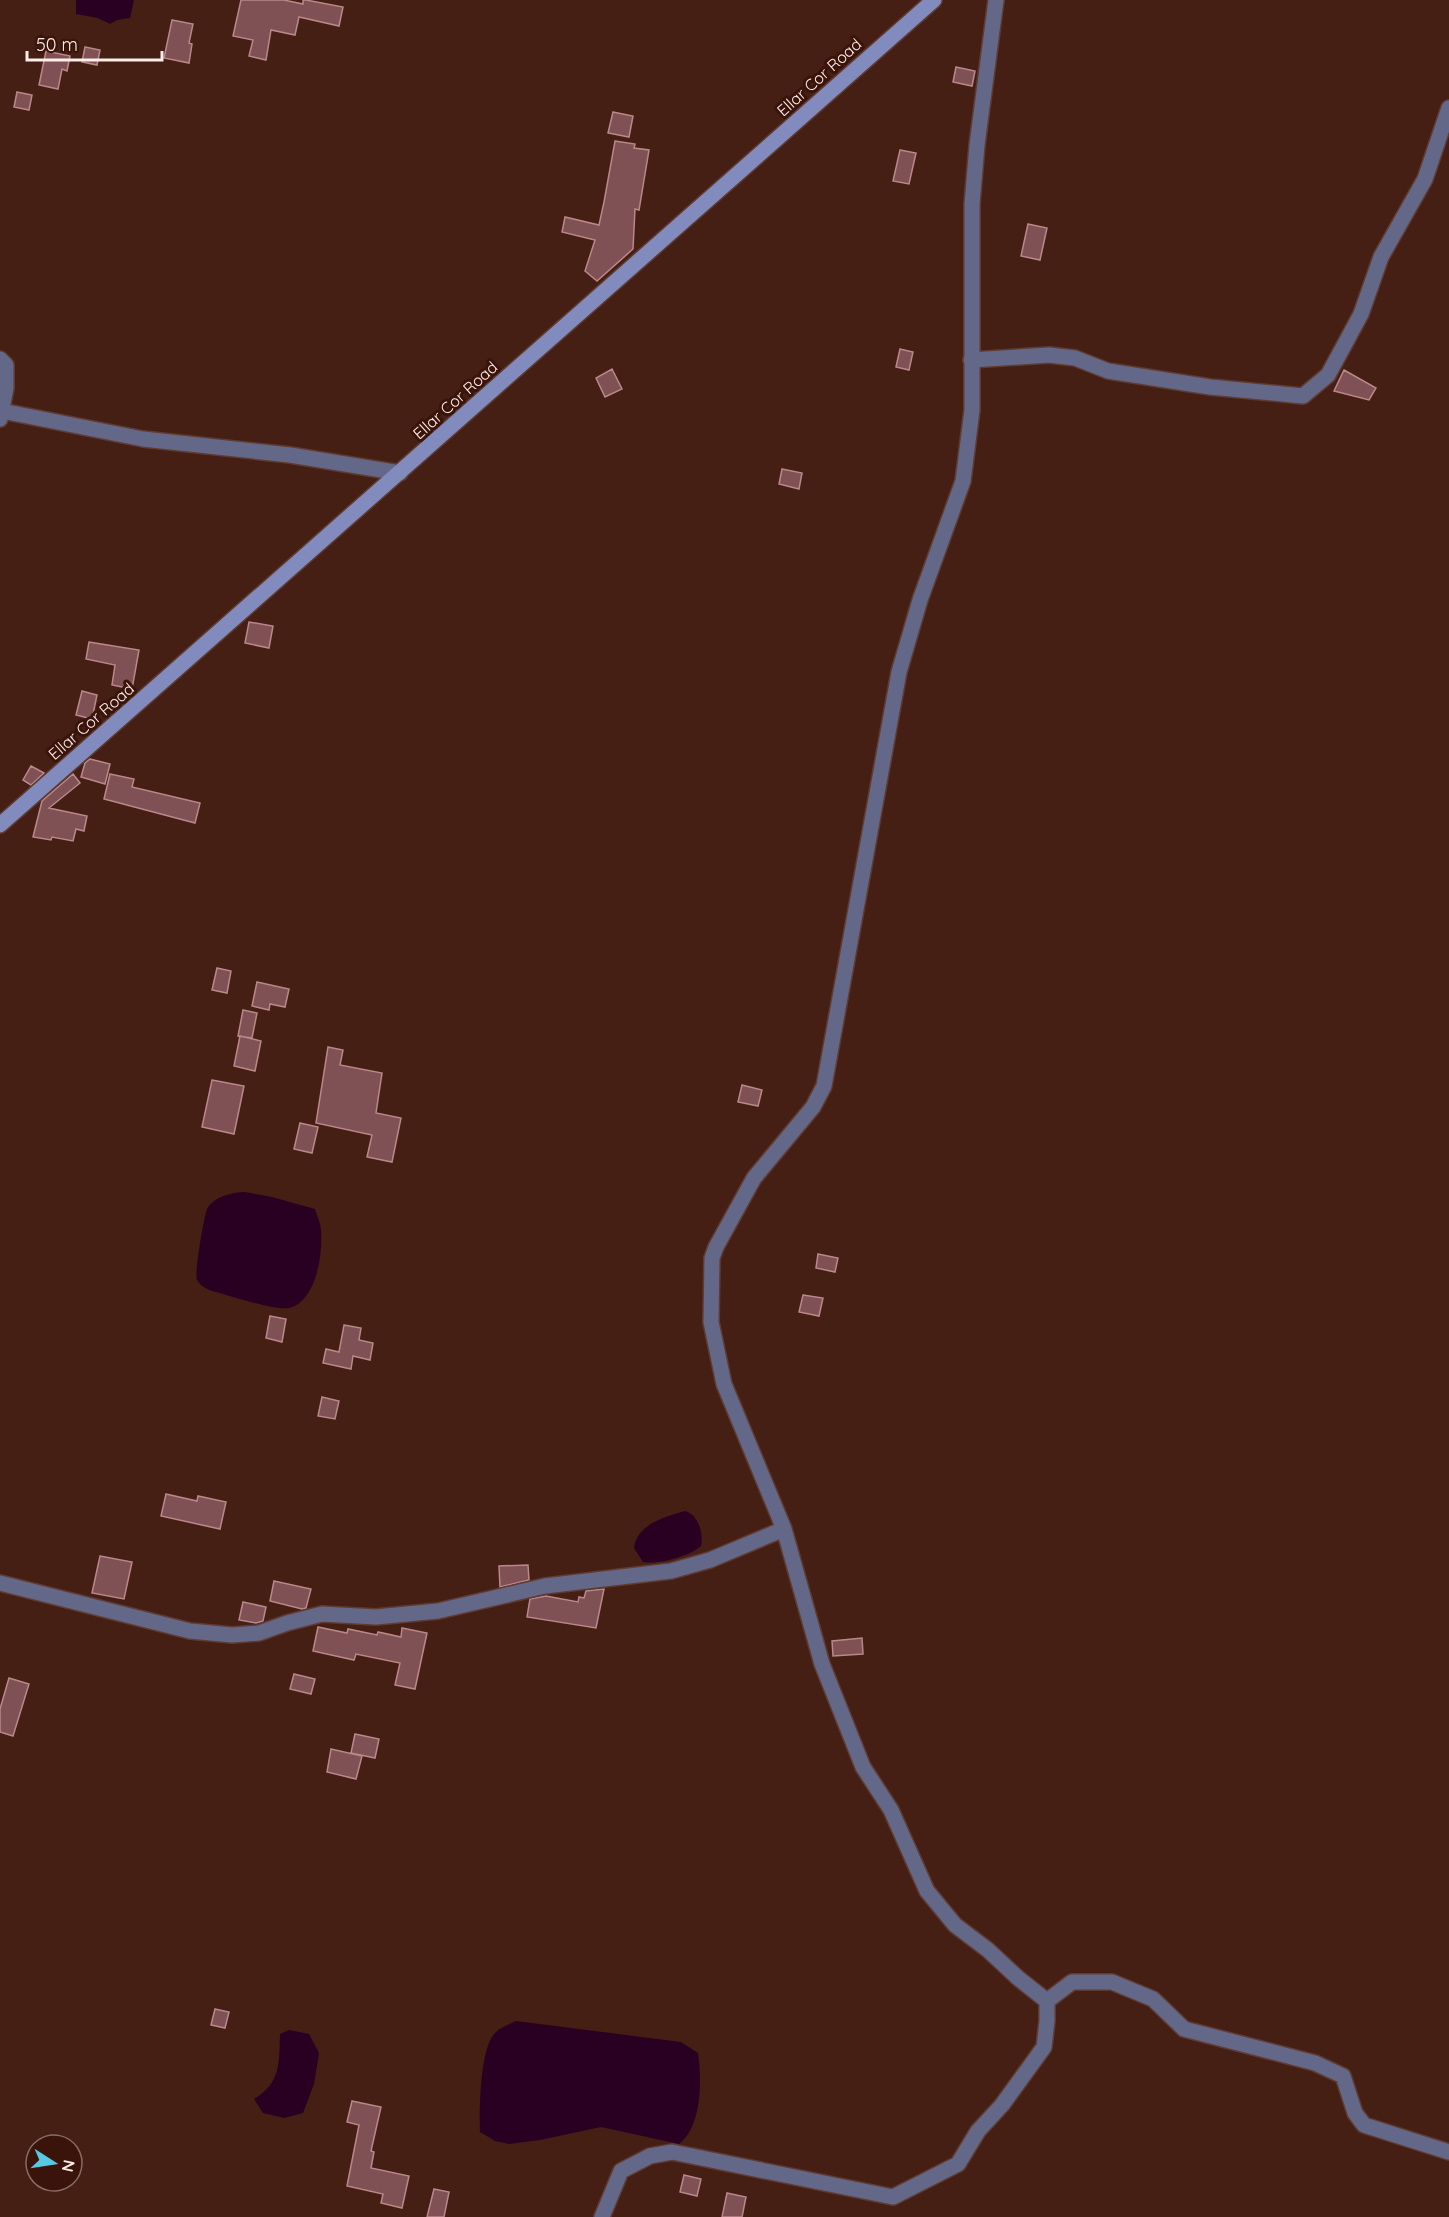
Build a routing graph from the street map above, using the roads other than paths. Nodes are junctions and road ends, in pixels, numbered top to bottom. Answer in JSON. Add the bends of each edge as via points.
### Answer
{"nodes":[{"id":1,"x":934,"y":0,"type":"edge"},
{"id":2,"x":996,"y":0,"type":"edge"},
{"id":3,"x":1449,"y":108,"type":"edge"},
{"id":4,"x":0,"y":359,"type":"edge"},
{"id":5,"x":971,"y":360,"type":"junction"},
{"id":6,"x":1,"y":415,"type":"edge"},
{"id":7,"x":400,"y":473,"type":"junction"},
{"id":8,"x":0,"y":825,"type":"edge"},
{"id":9,"x":784,"y":1528,"type":"junction"},
{"id":10,"x":0,"y":1583,"type":"edge"},
{"id":11,"x":1047,"y":2001,"type":"junction"},
{"id":12,"x":1449,"y":2152,"type":"edge"},
{"id":13,"x":602,"y":2217,"type":"edge"}],
"edges":[{"from":1,"to":7,"type":"main road","name":"Ellar Cor Road"},
{"from":2,"to":5,"type":"street","via":[[972,204]]},
{"from":3,"to":5,"type":"street","via":[[1425,178],[1381,257],[1356,322],[1328,375],[1303,396],[1108,371],[1075,358],[1049,355]]},
{"from":4,"to":6,"type":"street","via":[[6,365]]},
{"from":5,"to":9,"type":"street","via":[[972,410],[963,481],[899,672],[824,1086],[813,1107],[754,1178],[712,1258],[711,1322],[723,1384]]},
{"from":6,"to":7,"type":"street"},
{"from":7,"to":8,"type":"main road","name":"Ellar Cor Road"},
{"from":9,"to":10,"type":"street","via":[[710,1560],[671,1571],[545,1586],[438,1611],[376,1617],[322,1614],[260,1633],[232,1635],[190,1631]]},
{"from":9,"to":11,"type":"street","via":[[822,1664],[862,1767],[891,1810],[927,1891],[955,1925]]},
{"from":11,"to":12,"type":"street","via":[[1072,1982],[1112,1982],[1153,1999],[1184,2029],[1315,2063],[1343,2076],[1355,2113],[1364,2125]]},
{"from":11,"to":13,"type":"street","via":[[1044,2047],[958,2164],[893,2197],[672,2152],[650,2156],[621,2171]]}]}
